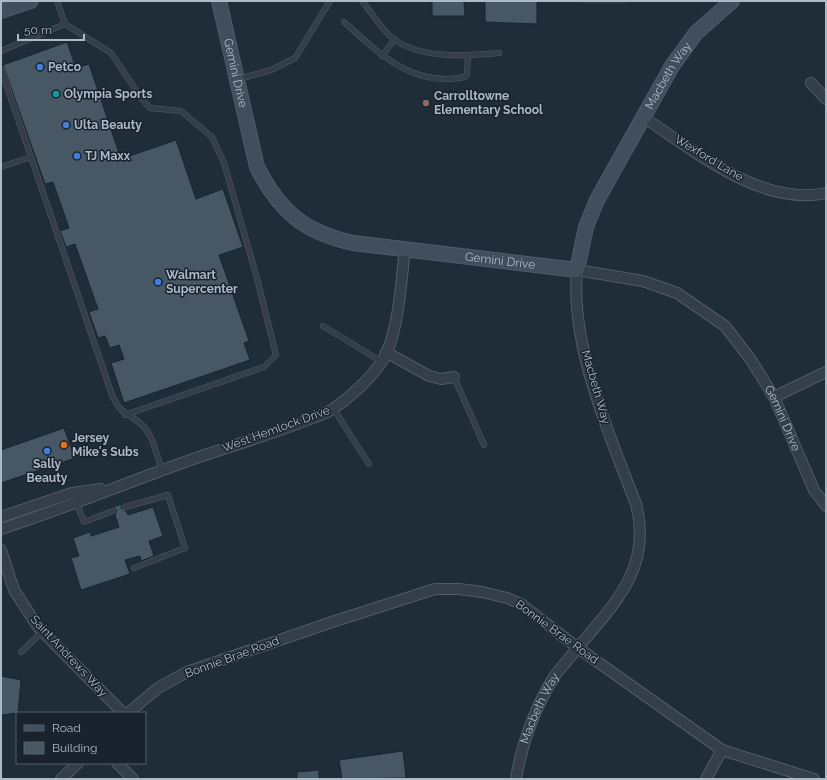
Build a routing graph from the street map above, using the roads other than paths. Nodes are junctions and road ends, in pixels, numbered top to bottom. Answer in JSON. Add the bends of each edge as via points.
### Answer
{"nodes":[{"id":1,"x":31,"y":1,"type":"edge"},
{"id":2,"x":58,"y":1,"type":"edge"},
{"id":3,"x":219,"y":1,"type":"edge"},
{"id":4,"x":330,"y":1,"type":"edge"},
{"id":5,"x":362,"y":1,"type":"edge"},
{"id":6,"x":732,"y":1,"type":"edge"},
{"id":7,"x":1,"y":11,"type":"edge"},
{"id":8,"x":344,"y":22,"type":"dead end"},
{"id":9,"x":65,"y":24,"type":"junction"},
{"id":10,"x":395,"y":39,"type":"junction"},
{"id":11,"x":1,"y":50,"type":"edge"},
{"id":12,"x":499,"y":53,"type":"dead end"},
{"id":13,"x":382,"y":56,"type":"junction"},
{"id":14,"x":468,"y":56,"type":"junction"},
{"id":15,"x":1,"y":69,"type":"edge"},
{"id":16,"x":238,"y":79,"type":"junction"},
{"id":17,"x":811,"y":83,"type":"dead end"},
{"id":18,"x":826,"y":99,"type":"edge"},
{"id":19,"x":643,"y":117,"type":"junction"},
{"id":20,"x":31,"y":157,"type":"junction"},
{"id":21,"x":1,"y":167,"type":"edge"},
{"id":22,"x":826,"y":193,"type":"edge"},
{"id":23,"x":405,"y":248,"type":"junction"},
{"id":24,"x":577,"y":270,"type":"junction"},
{"id":25,"x":323,"y":326,"type":"dead end"},
{"id":26,"x":384,"y":357,"type":"junction"},
{"id":27,"x":826,"y":372,"type":"edge"},
{"id":28,"x":454,"y":377,"type":"joint"},
{"id":29,"x":774,"y":397,"type":"junction"},
{"id":30,"x":333,"y":408,"type":"junction"},
{"id":31,"x":125,"y":415,"type":"junction"},
{"id":32,"x":484,"y":444,"type":"dead end"},
{"id":33,"x":369,"y":464,"type":"dead end"},
{"id":34,"x":162,"y":470,"type":"junction"},
{"id":35,"x":113,"y":488,"type":"junction"},
{"id":36,"x":72,"y":493,"type":"junction"},
{"id":37,"x":77,"y":503,"type":"junction"},
{"id":38,"x":826,"y":506,"type":"edge"},
{"id":39,"x":125,"y":507,"type":"dead end"},
{"id":40,"x":113,"y":511,"type":"dead end"},
{"id":41,"x":1,"y":517,"type":"edge"},
{"id":42,"x":1,"y":529,"type":"edge"},
{"id":43,"x":1,"y":550,"type":"edge"},
{"id":44,"x":134,"y":568,"type":"dead end"},
{"id":45,"x":43,"y":631,"type":"junction"},
{"id":46,"x":578,"y":648,"type":"junction"},
{"id":47,"x":21,"y":652,"type":"dead end"},
{"id":48,"x":122,"y":712,"type":"edge"},
{"id":49,"x":129,"y":712,"type":"edge"},
{"id":50,"x":722,"y":750,"type":"junction"},
{"id":51,"x":77,"y":764,"type":"edge"},
{"id":52,"x":118,"y":764,"type":"edge"},
{"id":53,"x":61,"y":779,"type":"edge"},
{"id":54,"x":133,"y":779,"type":"edge"},
{"id":55,"x":516,"y":779,"type":"edge"},
{"id":56,"x":706,"y":779,"type":"edge"},
{"id":57,"x":814,"y":779,"type":"edge"}],
"edges":[{"from":1,"to":7,"type":"street"},
{"from":2,"to":9,"type":"lane"},
{"from":3,"to":16,"type":"street","name":"Gemini Drive"},
{"from":4,"to":16,"type":"lane","via":[[295,58],[271,70]]},
{"from":5,"to":10,"type":"lane"},
{"from":6,"to":19,"type":"street","name":"Macbeth Way","via":[[688,43]]},
{"from":8,"to":13,"type":"lane"},
{"from":9,"to":11,"type":"lane"},
{"from":9,"to":31,"type":"lane","via":[[111,53],[150,108],[181,111],[212,137],[226,170],[276,355],[264,367]]},
{"from":10,"to":13,"type":"lane"},
{"from":10,"to":14,"type":"lane","via":[[415,48],[440,54]]},
{"from":12,"to":14,"type":"lane"},
{"from":13,"to":14,"type":"lane","via":[[424,77],[453,79],[465,78]]},
{"from":15,"to":20,"type":"lane"},
{"from":16,"to":23,"type":"street","name":"Gemini Drive","via":[[257,167],[268,188],[292,217],[307,228],[353,244]]},
{"from":17,"to":18,"type":"street"},
{"from":19,"to":22,"type":"street","name":"Wexford Lane","via":[[722,168],[751,183],[790,195],[810,196]]},
{"from":19,"to":24,"type":"street","name":"Macbeth Way","via":[[597,200],[586,227]]},
{"from":20,"to":21,"type":"lane"},
{"from":20,"to":31,"type":"lane","via":[[112,395],[117,407]]},
{"from":23,"to":24,"type":"street","name":"Gemini Drive"},
{"from":23,"to":26,"type":"street","name":"West Hemlock Drive","via":[[398,306]]},
{"from":24,"to":29,"type":"street","name":"Gemini Drive","via":[[643,281],[677,293],[725,326],[751,360]]},
{"from":24,"to":46,"type":"street","name":"Macbeth Way","via":[[575,288],[578,325],[601,411],[636,504],[640,519],[641,542],[638,560],[629,581]]},
{"from":25,"to":26,"type":"lane"},
{"from":26,"to":28,"type":"street","via":[[429,376],[441,379]]},
{"from":26,"to":30,"type":"street","name":"West Hemlock Drive","via":[[362,384]]},
{"from":27,"to":29,"type":"street"},
{"from":28,"to":32,"type":"lane"},
{"from":29,"to":38,"type":"street","name":"Gemini Drive","via":[[814,490]]},
{"from":30,"to":33,"type":"lane"},
{"from":30,"to":34,"type":"street","name":"West Hemlock Drive","via":[[285,428]]},
{"from":31,"to":34,"type":"lane","via":[[141,424],[148,432]]},
{"from":34,"to":35,"type":"street","name":"West Hemlock Drive"},
{"from":35,"to":36,"type":"street","name":"West Hemlock Drive"},
{"from":35,"to":37,"type":"street","name":"West Hemlock Drive"},
{"from":36,"to":37,"type":"lane"},
{"from":36,"to":41,"type":"street","name":"West Hemlock Drive"},
{"from":37,"to":40,"type":"lane","via":[[84,522]]},
{"from":37,"to":42,"type":"street","name":"West Hemlock Drive"},
{"from":39,"to":44,"type":"lane","via":[[168,495],[185,548]]},
{"from":43,"to":45,"type":"street","name":"Saint Andrews Way","via":[[14,590]]},
{"from":45,"to":47,"type":"lane"},
{"from":45,"to":48,"type":"street","name":"Saint Andrews Way"},
{"from":46,"to":49,"type":"street","name":"Bonnie Brae Road","via":[[514,600],[482,592],[435,589],[186,672],[158,688]]},
{"from":46,"to":50,"type":"street","name":"Bonnie Brae Road"},
{"from":46,"to":55,"type":"street","name":"Macbeth Way","via":[[555,676],[538,705],[520,757]]},
{"from":50,"to":56,"type":"street"},
{"from":50,"to":57,"type":"street","name":"Bonnie Brae Road"},
{"from":51,"to":53,"type":"street"},
{"from":52,"to":54,"type":"street"}]}
